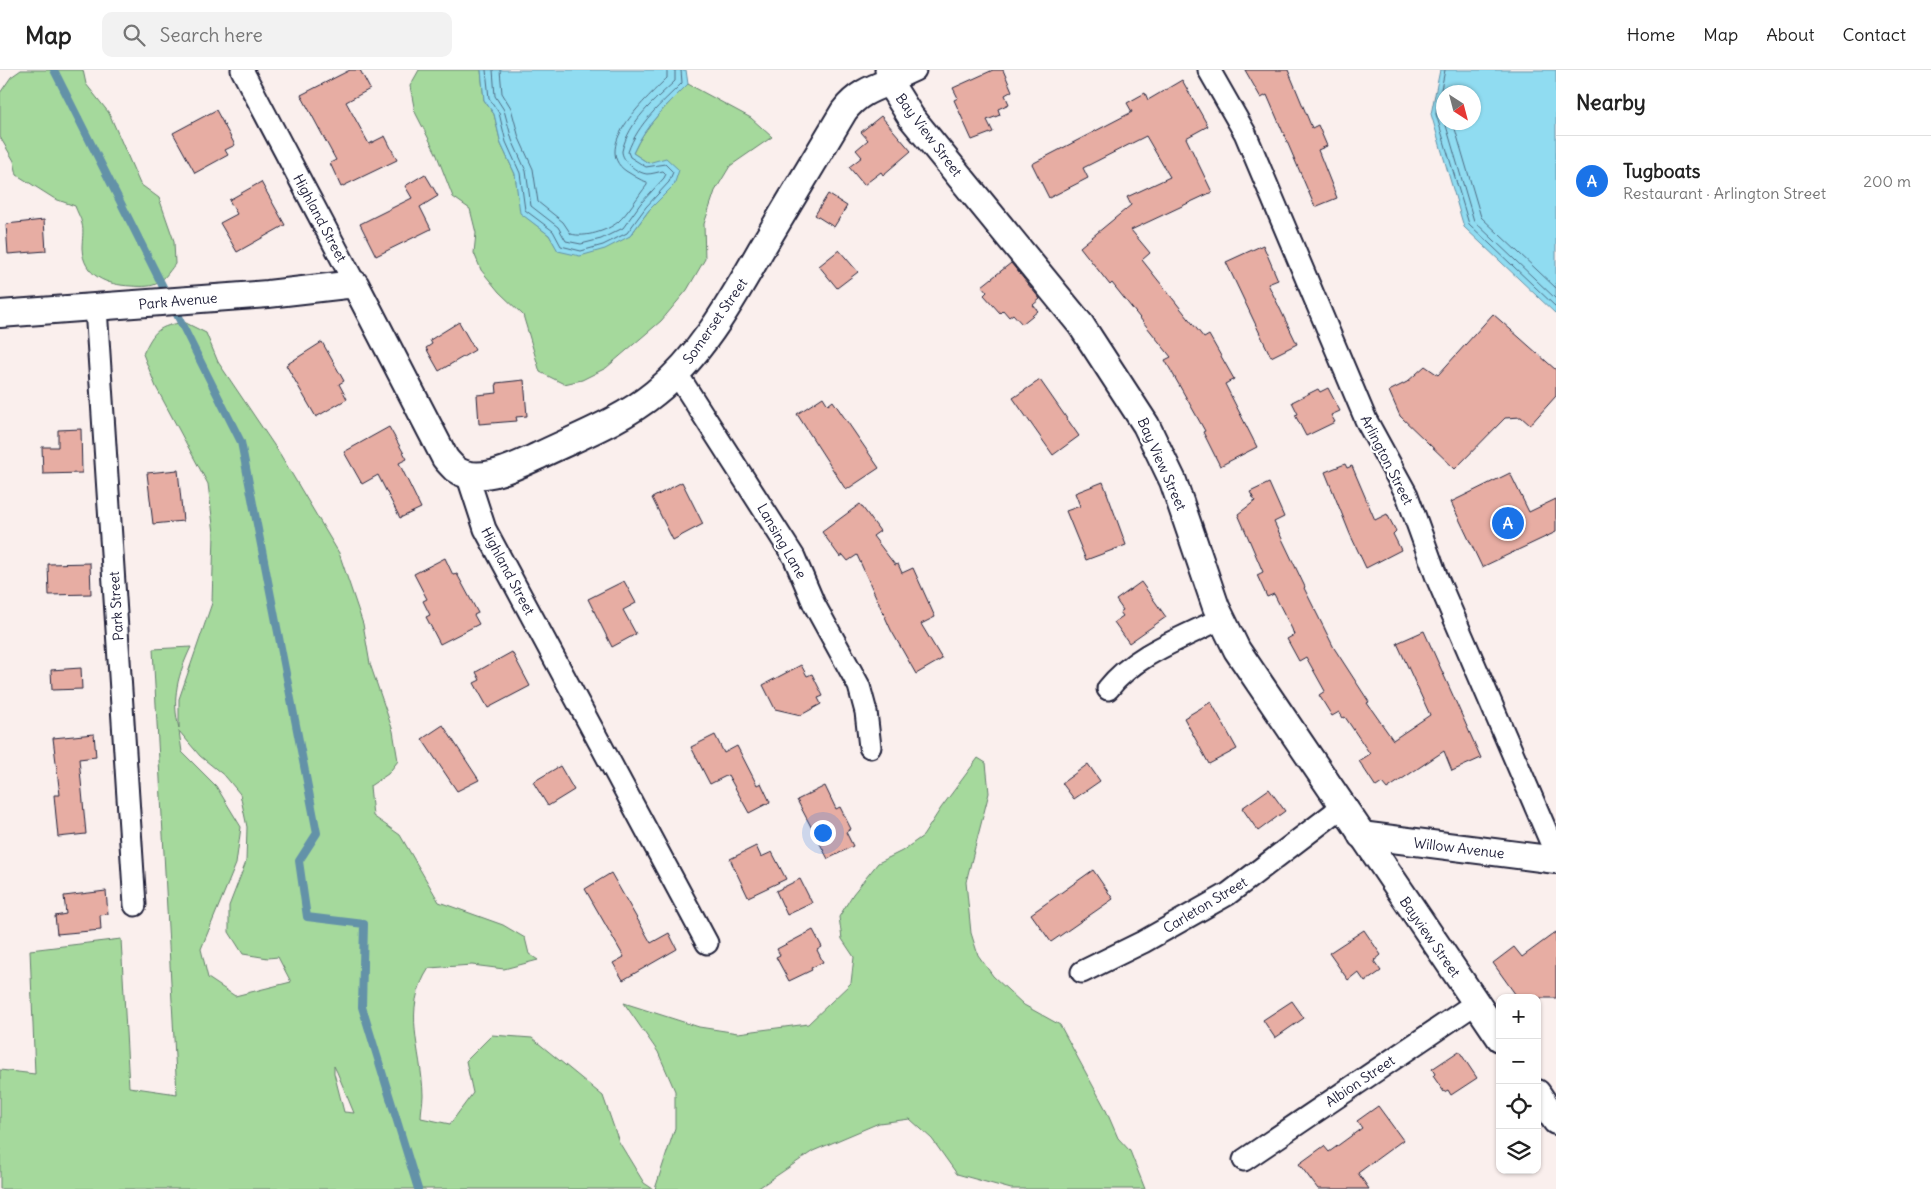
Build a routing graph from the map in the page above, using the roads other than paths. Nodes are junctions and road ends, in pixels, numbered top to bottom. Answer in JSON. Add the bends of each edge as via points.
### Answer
{"nodes":[{"id":1,"x":242,"y":70,"type":"edge"},
{"id":2,"x":915,"y":70,"type":"edge"},
{"id":3,"x":1209,"y":70,"type":"edge"},
{"id":4,"x":887,"y":76,"type":"edge"},
{"id":5,"x":355,"y":284,"type":"junction"},
{"id":6,"x":96,"y":308,"type":"junction"},
{"id":7,"x":0,"y":314,"type":"edge"},
{"id":8,"x":677,"y":374,"type":"junction"},
{"id":9,"x":468,"y":474,"type":"junction"},
{"id":10,"x":1222,"y":618,"type":"junction"},
{"id":11,"x":1108,"y":689,"type":"dead end"},
{"id":12,"x":870,"y":747,"type":"dead end"},
{"id":13,"x":1342,"y":807,"type":"junction"},
{"id":14,"x":1361,"y":835,"type":"junction"},
{"id":15,"x":1556,"y":854,"type":"edge"},
{"id":16,"x":1556,"y":860,"type":"edge"},
{"id":17,"x":135,"y":905,"type":"dead end"},
{"id":18,"x":707,"y":943,"type":"dead end"},
{"id":19,"x":1082,"y":972,"type":"dead end"},
{"id":20,"x":1476,"y":1003,"type":"junction"},
{"id":21,"x":1496,"y":1032,"type":"edge"},
{"id":22,"x":1541,"y":1099,"type":"edge"},
{"id":23,"x":1556,"y":1121,"type":"edge"},
{"id":24,"x":1244,"y":1160,"type":"dead end"}],
"edges":[{"from":1,"to":5,"type":"street","name":"Highland Street"},
{"from":2,"to":4,"type":"street"},
{"from":3,"to":15,"type":"street","name":"Arlington Street","via":[[1245,133],[1366,420],[1407,496],[1437,578]]},
{"from":4,"to":8,"type":"street","name":"Somerset Street","via":[[853,99],[844,111],[732,300]]},
{"from":4,"to":10,"type":"street","name":"Bay View Street","via":[[911,117],[1081,325],[1146,425],[1173,481]]},
{"from":5,"to":6,"type":"street","name":"Park Avenue"},
{"from":5,"to":9,"type":"street","name":"Highland Street","via":[[436,443],[456,470]]},
{"from":6,"to":7,"type":"street","name":"Park Avenue"},
{"from":6,"to":17,"type":"street","name":"Park Street"},
{"from":8,"to":9,"type":"street","name":"Somerset Street","via":[[646,400],[593,430],[509,468],[480,475]]},
{"from":8,"to":12,"type":"street","name":"Lansing Lane","via":[[794,557],[814,604],[859,686]]},
{"from":9,"to":18,"type":"street","name":"Highland Street","via":[[485,530]]},
{"from":10,"to":11,"type":"street","via":[[1132,665]]},
{"from":10,"to":13,"type":"street","name":"Bay View Street","via":[[1237,650]]},
{"from":13,"to":14,"type":"street","name":"Bay View Street"},
{"from":13,"to":19,"type":"street","name":"Carleton Street","via":[[1228,894]]},
{"from":14,"to":16,"type":"street","name":"Willow Avenue"},
{"from":14,"to":20,"type":"street","name":"Bayview Street"},
{"from":20,"to":21,"type":"street","name":"Bayview Street"},
{"from":20,"to":24,"type":"street","name":"Albion Street"},
{"from":22,"to":23,"type":"street"}]}
